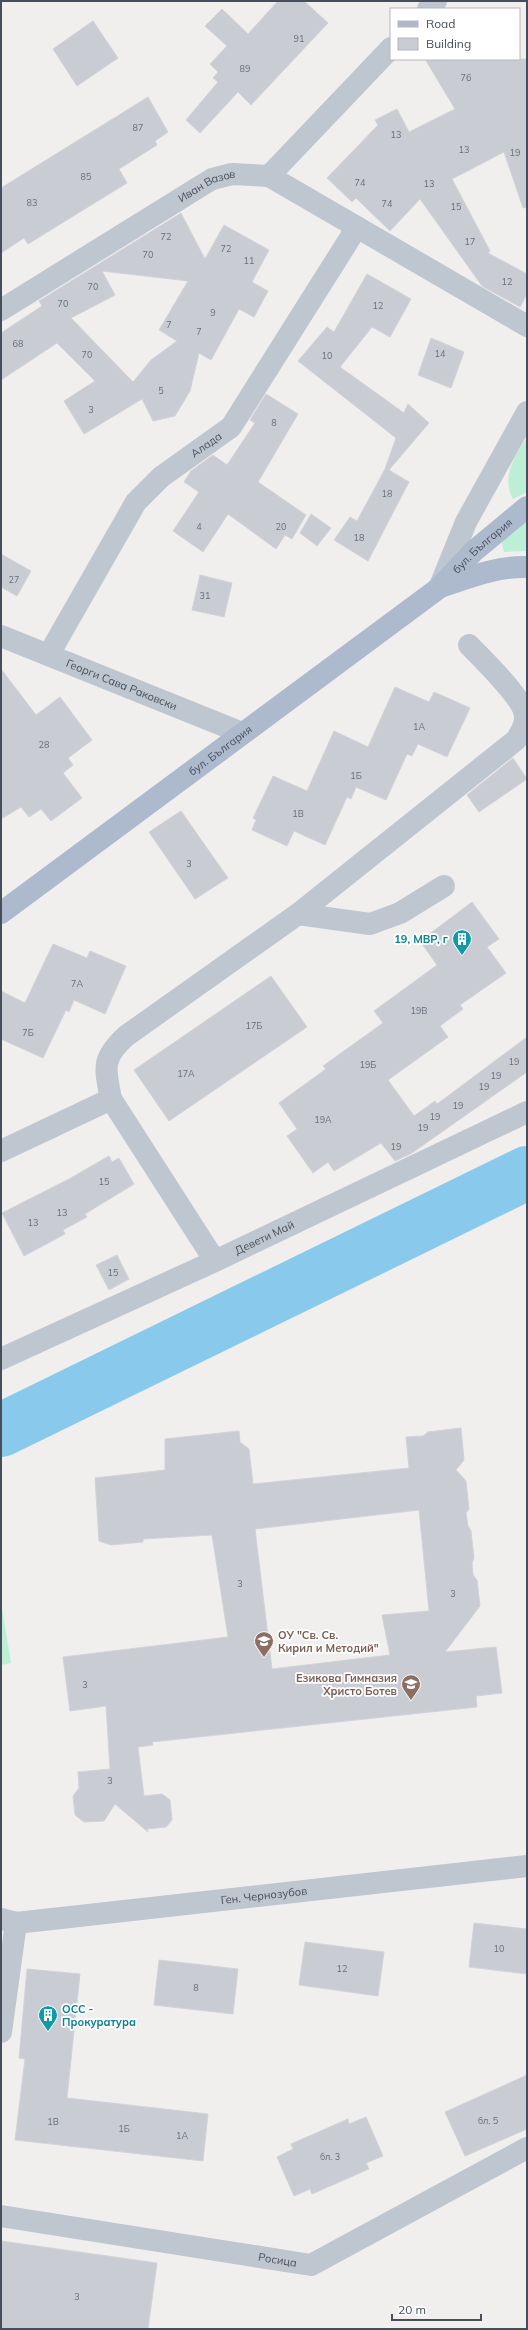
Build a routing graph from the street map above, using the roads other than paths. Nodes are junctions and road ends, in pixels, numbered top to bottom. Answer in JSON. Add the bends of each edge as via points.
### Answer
{"nodes":[{"id":1,"x":390,"y":49,"type":"edge"},
{"id":2,"x":269,"y":176,"type":"junction"},
{"id":3,"x":356,"y":227,"type":"junction"},
{"id":4,"x":1,"y":310,"type":"edge"},
{"id":5,"x":527,"y":326,"type":"edge"},
{"id":6,"x":527,"y":412,"type":"edge"},
{"id":7,"x":527,"y":507,"type":"edge"},
{"id":8,"x":527,"y":567,"type":"edge"},
{"id":9,"x":439,"y":588,"type":"junction"},
{"id":10,"x":1,"y":636,"type":"edge"},
{"id":11,"x":469,"y":645,"type":"dead end"},
{"id":12,"x":49,"y":654,"type":"junction"},
{"id":13,"x":242,"y":733,"type":"junction"},
{"id":14,"x":444,"y":886,"type":"dead end"},
{"id":15,"x":1,"y":912,"type":"edge"},
{"id":16,"x":298,"y":914,"type":"junction"},
{"id":17,"x":111,"y":1099,"type":"junction"},
{"id":18,"x":527,"y":1112,"type":"edge"},
{"id":19,"x":1,"y":1151,"type":"edge"},
{"id":20,"x":214,"y":1261,"type":"junction"},
{"id":21,"x":1,"y":1359,"type":"edge"},
{"id":22,"x":527,"y":1866,"type":"edge"},
{"id":23,"x":8,"y":1921,"type":"edge"},
{"id":24,"x":1,"y":2032,"type":"edge"},
{"id":25,"x":527,"y":2148,"type":"edge"},
{"id":26,"x":1,"y":2216,"type":"edge"}],
"edges":[{"from":1,"to":2,"type":"street"},
{"from":2,"to":3,"type":"street"},
{"from":2,"to":4,"type":"street","name":"Иван Вазов","via":[[232,174],[212,180]]},
{"from":3,"to":5,"type":"street"},
{"from":3,"to":12,"type":"street","name":"Алада","via":[[231,427],[161,477],[136,502]]},
{"from":6,"to":9,"type":"street","via":[[466,522]]},
{"from":7,"to":9,"type":"main road","name":"бул. България","via":[[474,551]]},
{"from":8,"to":9,"type":"main road","name":"бул. България","via":[[487,572]]},
{"from":9,"to":13,"type":"main road","name":"бул. България"},
{"from":10,"to":12,"type":"street","name":"Георги Сава Раковски"},
{"from":11,"to":16,"type":"street","via":[[521,703],[525,716],[524,727],[516,740]]},
{"from":12,"to":13,"type":"street","name":"Георги Сава Раковски"},
{"from":13,"to":15,"type":"main road","name":"бул. България"},
{"from":14,"to":16,"type":"street","via":[[400,914],[370,924]]},
{"from":16,"to":17,"type":"street","via":[[126,1036],[112,1050],[105,1069]]},
{"from":17,"to":19,"type":"street"},
{"from":17,"to":20,"type":"street"},
{"from":18,"to":20,"type":"street","name":"Девети Май"},
{"from":20,"to":21,"type":"street","name":"Девети Май"},
{"from":22,"to":23,"type":"street","name":"Ген. Чернозубов"},
{"from":23,"to":24,"type":"street"},
{"from":25,"to":26,"type":"street","name":"Росица","via":[[311,2265]]}]}
